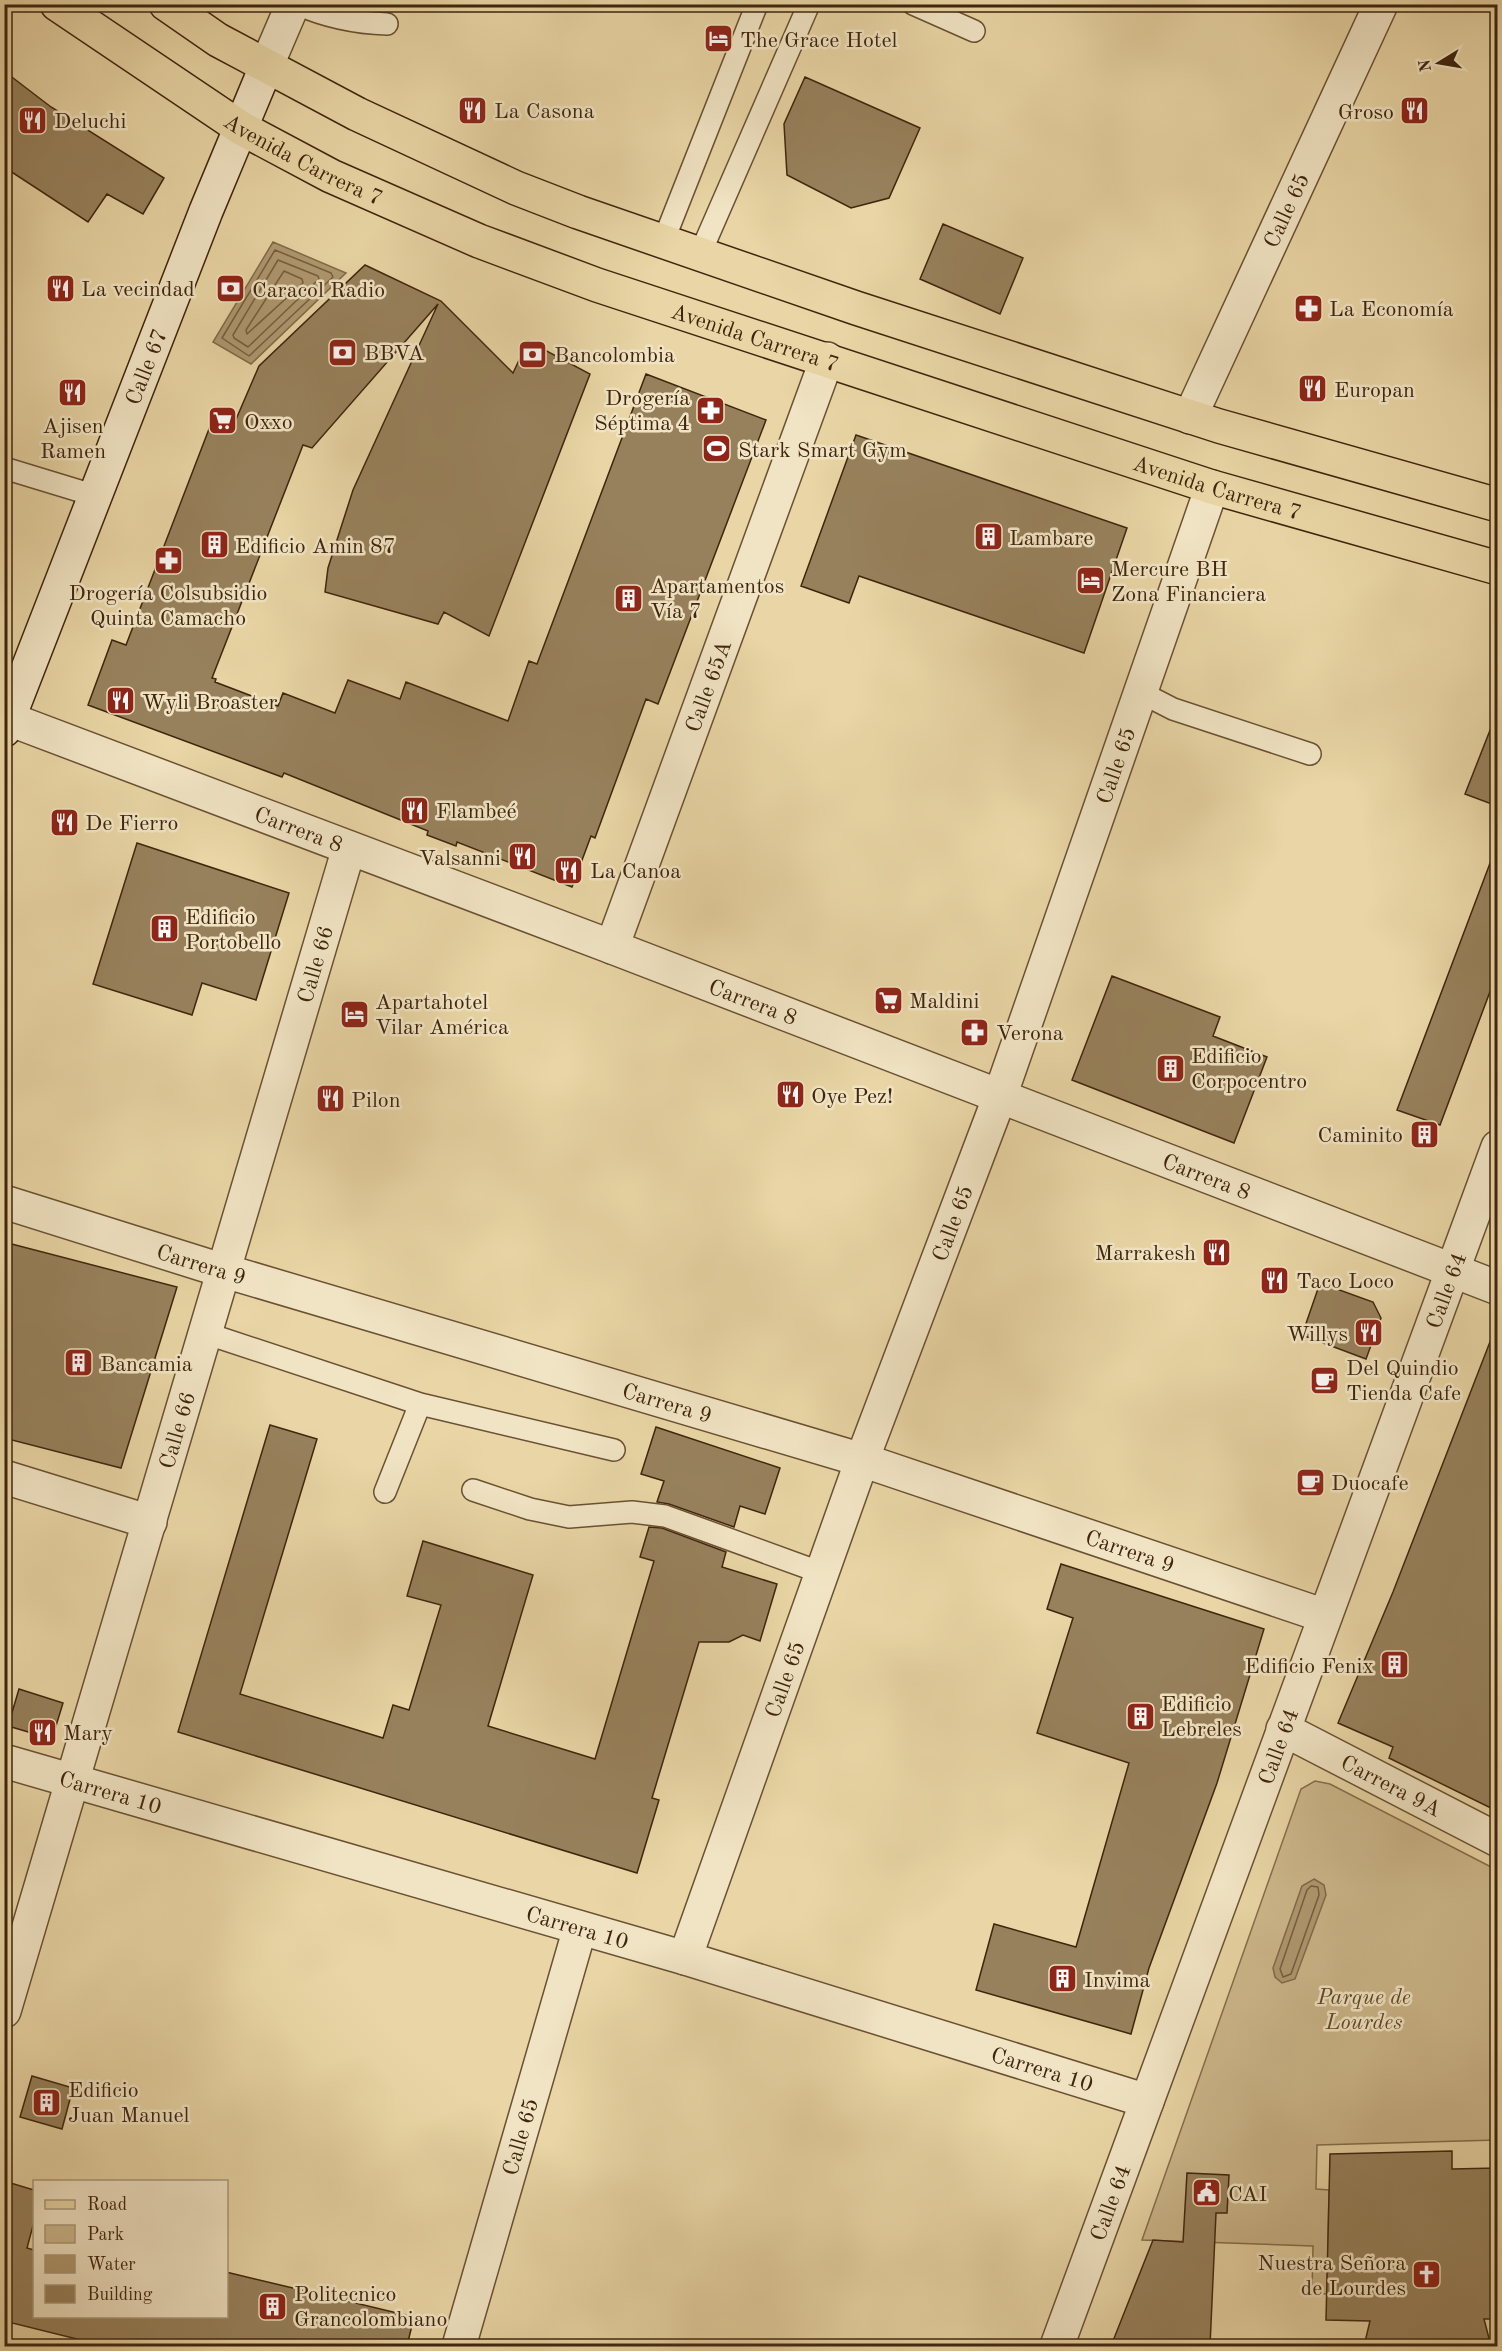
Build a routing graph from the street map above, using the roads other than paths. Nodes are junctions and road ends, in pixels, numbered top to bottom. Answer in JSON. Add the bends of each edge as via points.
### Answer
{"nodes":[{"id":1,"x":57,"y":4,"type":"edge"},
{"id":2,"x":166,"y":4,"type":"edge"},
{"id":3,"x":295,"y":4,"type":"edge"},
{"id":4,"x":757,"y":4,"type":"edge"},
{"id":5,"x":809,"y":4,"type":"edge"},
{"id":6,"x":914,"y":4,"type":"edge"},
{"id":7,"x":1381,"y":4,"type":"edge"},
{"id":8,"x":387,"y":24,"type":"dead end"},
{"id":9,"x":974,"y":31,"type":"dead end"},
{"id":10,"x":266,"y":67,"type":"junction"},
{"id":11,"x":241,"y":128,"type":"junction"},
{"id":12,"x":663,"y":242,"type":"junction"},
{"id":13,"x":700,"y":254,"type":"junction"},
{"id":14,"x":827,"y":359,"type":"junction"},
{"id":15,"x":1190,"y":417,"type":"junction"},
{"id":16,"x":4,"y":468,"type":"edge"},
{"id":17,"x":1212,"y":487,"type":"junction"},
{"id":18,"x":96,"y":496,"type":"junction"},
{"id":19,"x":1497,"y":505,"type":"edge"},
{"id":20,"x":1497,"y":568,"type":"edge"},
{"id":21,"x":1140,"y":692,"type":"junction"},
{"id":22,"x":7,"y":725,"type":"edge"},
{"id":23,"x":1310,"y":754,"type":"dead end"},
{"id":24,"x":349,"y":848,"type":"junction"},
{"id":25,"x":612,"y":946,"type":"junction"},
{"id":26,"x":1000,"y":1096,"type":"junction"},
{"id":27,"x":1497,"y":1147,"type":"edge"},
{"id":28,"x":4,"y":1202,"type":"edge"},
{"id":29,"x":1452,"y":1270,"type":"junction"},
{"id":30,"x":224,"y":1271,"type":"junction"},
{"id":31,"x":1497,"y":1288,"type":"edge"},
{"id":32,"x":206,"y":1333,"type":"junction"},
{"id":33,"x":420,"y":1404,"type":"junction"},
{"id":34,"x":614,"y":1450,"type":"dead end"},
{"id":35,"x":862,"y":1460,"type":"junction"},
{"id":36,"x":4,"y":1478,"type":"edge"},
{"id":37,"x":473,"y":1490,"type":"dead end"},
{"id":38,"x":385,"y":1492,"type":"dead end"},
{"id":39,"x":150,"y":1522,"type":"junction"},
{"id":40,"x":822,"y":1573,"type":"junction"},
{"id":41,"x":1325,"y":1616,"type":"junction"},
{"id":42,"x":1283,"y":1729,"type":"junction"},
{"id":43,"x":4,"y":1761,"type":"edge"},
{"id":44,"x":73,"y":1781,"type":"junction"},
{"id":45,"x":1497,"y":1840,"type":"edge"},
{"id":46,"x":580,"y":1928,"type":"junction"},
{"id":47,"x":685,"y":1958,"type":"junction"},
{"id":48,"x":4,"y":2011,"type":"edge"},
{"id":49,"x":1147,"y":2101,"type":"junction"},
{"id":50,"x":459,"y":2346,"type":"edge"},
{"id":51,"x":1057,"y":2346,"type":"edge"}],
"edges":[{"from":1,"to":11,"type":"main road","name":"Avenida Carrera 7"},
{"from":2,"to":10,"type":"main road"},
{"from":3,"to":8,"type":"lane","via":[[318,14],[359,23]]},
{"from":3,"to":10,"type":"street","name":"Calle 67"},
{"from":4,"to":12,"type":"lane"},
{"from":5,"to":13,"type":"lane"},
{"from":6,"to":9,"type":"lane"},
{"from":7,"to":15,"type":"street","name":"Calle 65"},
{"from":10,"to":11,"type":"street","name":"Calle 67"},
{"from":10,"to":12,"type":"main road","via":[[516,188]]},
{"from":11,"to":14,"type":"main road","name":"Avenida Carrera 7","via":[[331,176],[479,242],[597,285]]},
{"from":11,"to":18,"type":"street","name":"Calle 67"},
{"from":12,"to":13,"type":"main road"},
{"from":13,"to":15,"type":"main road"},
{"from":14,"to":17,"type":"main road","name":"Avenida Carrera 7"},
{"from":14,"to":25,"type":"street","name":"Calle 65A"},
{"from":15,"to":19,"type":"main road"},
{"from":16,"to":18,"type":"lane"},
{"from":17,"to":20,"type":"main road","name":"Avenida Carrera 7"},
{"from":17,"to":21,"type":"street","name":"Calle 65"},
{"from":18,"to":22,"type":"street","name":"Calle 67"},
{"from":21,"to":23,"type":"lane","via":[[1173,709]]},
{"from":21,"to":26,"type":"street","name":"Calle 65"},
{"from":22,"to":24,"type":"street","name":"Carrera 8"},
{"from":24,"to":25,"type":"street","name":"Carrera 8"},
{"from":24,"to":30,"type":"street","name":"Calle 66"},
{"from":25,"to":26,"type":"street","name":"Carrera 8"},
{"from":26,"to":29,"type":"street","name":"Carrera 8"},
{"from":26,"to":35,"type":"street","name":"Calle 65"},
{"from":27,"to":29,"type":"street","name":"Calle 64"},
{"from":28,"to":30,"type":"street","name":"Carrera 9"},
{"from":29,"to":31,"type":"street","name":"Carrera 8"},
{"from":29,"to":41,"type":"street","name":"Calle 64"},
{"from":30,"to":32,"type":"street","name":"Calle 66"},
{"from":30,"to":35,"type":"street","name":"Carrera 9"},
{"from":32,"to":33,"type":"lane"},
{"from":32,"to":39,"type":"street","name":"Calle 66"},
{"from":33,"to":34,"type":"lane"},
{"from":33,"to":38,"type":"lane"},
{"from":35,"to":40,"type":"street","name":"Calle 65"},
{"from":35,"to":41,"type":"street","name":"Carrera 9"},
{"from":36,"to":39,"type":"street"},
{"from":37,"to":40,"type":"lane","via":[[569,1517],[632,1512],[666,1516]]},
{"from":39,"to":44,"type":"street","name":"Calle 66"},
{"from":40,"to":47,"type":"street","name":"Calle 65"},
{"from":41,"to":42,"type":"street","name":"Calle 64"},
{"from":42,"to":45,"type":"street","name":"Carrera 9A"},
{"from":42,"to":49,"type":"street","name":"Calle 64"},
{"from":43,"to":44,"type":"street","name":"Carrera 10"},
{"from":44,"to":46,"type":"street","name":"Carrera 10"},
{"from":44,"to":48,"type":"street","name":"Calle 66"},
{"from":46,"to":47,"type":"street","name":"Carrera 10"},
{"from":46,"to":50,"type":"street","name":"Calle 65"},
{"from":47,"to":49,"type":"street","name":"Carrera 10"},
{"from":49,"to":51,"type":"street","name":"Calle 64"}]}
